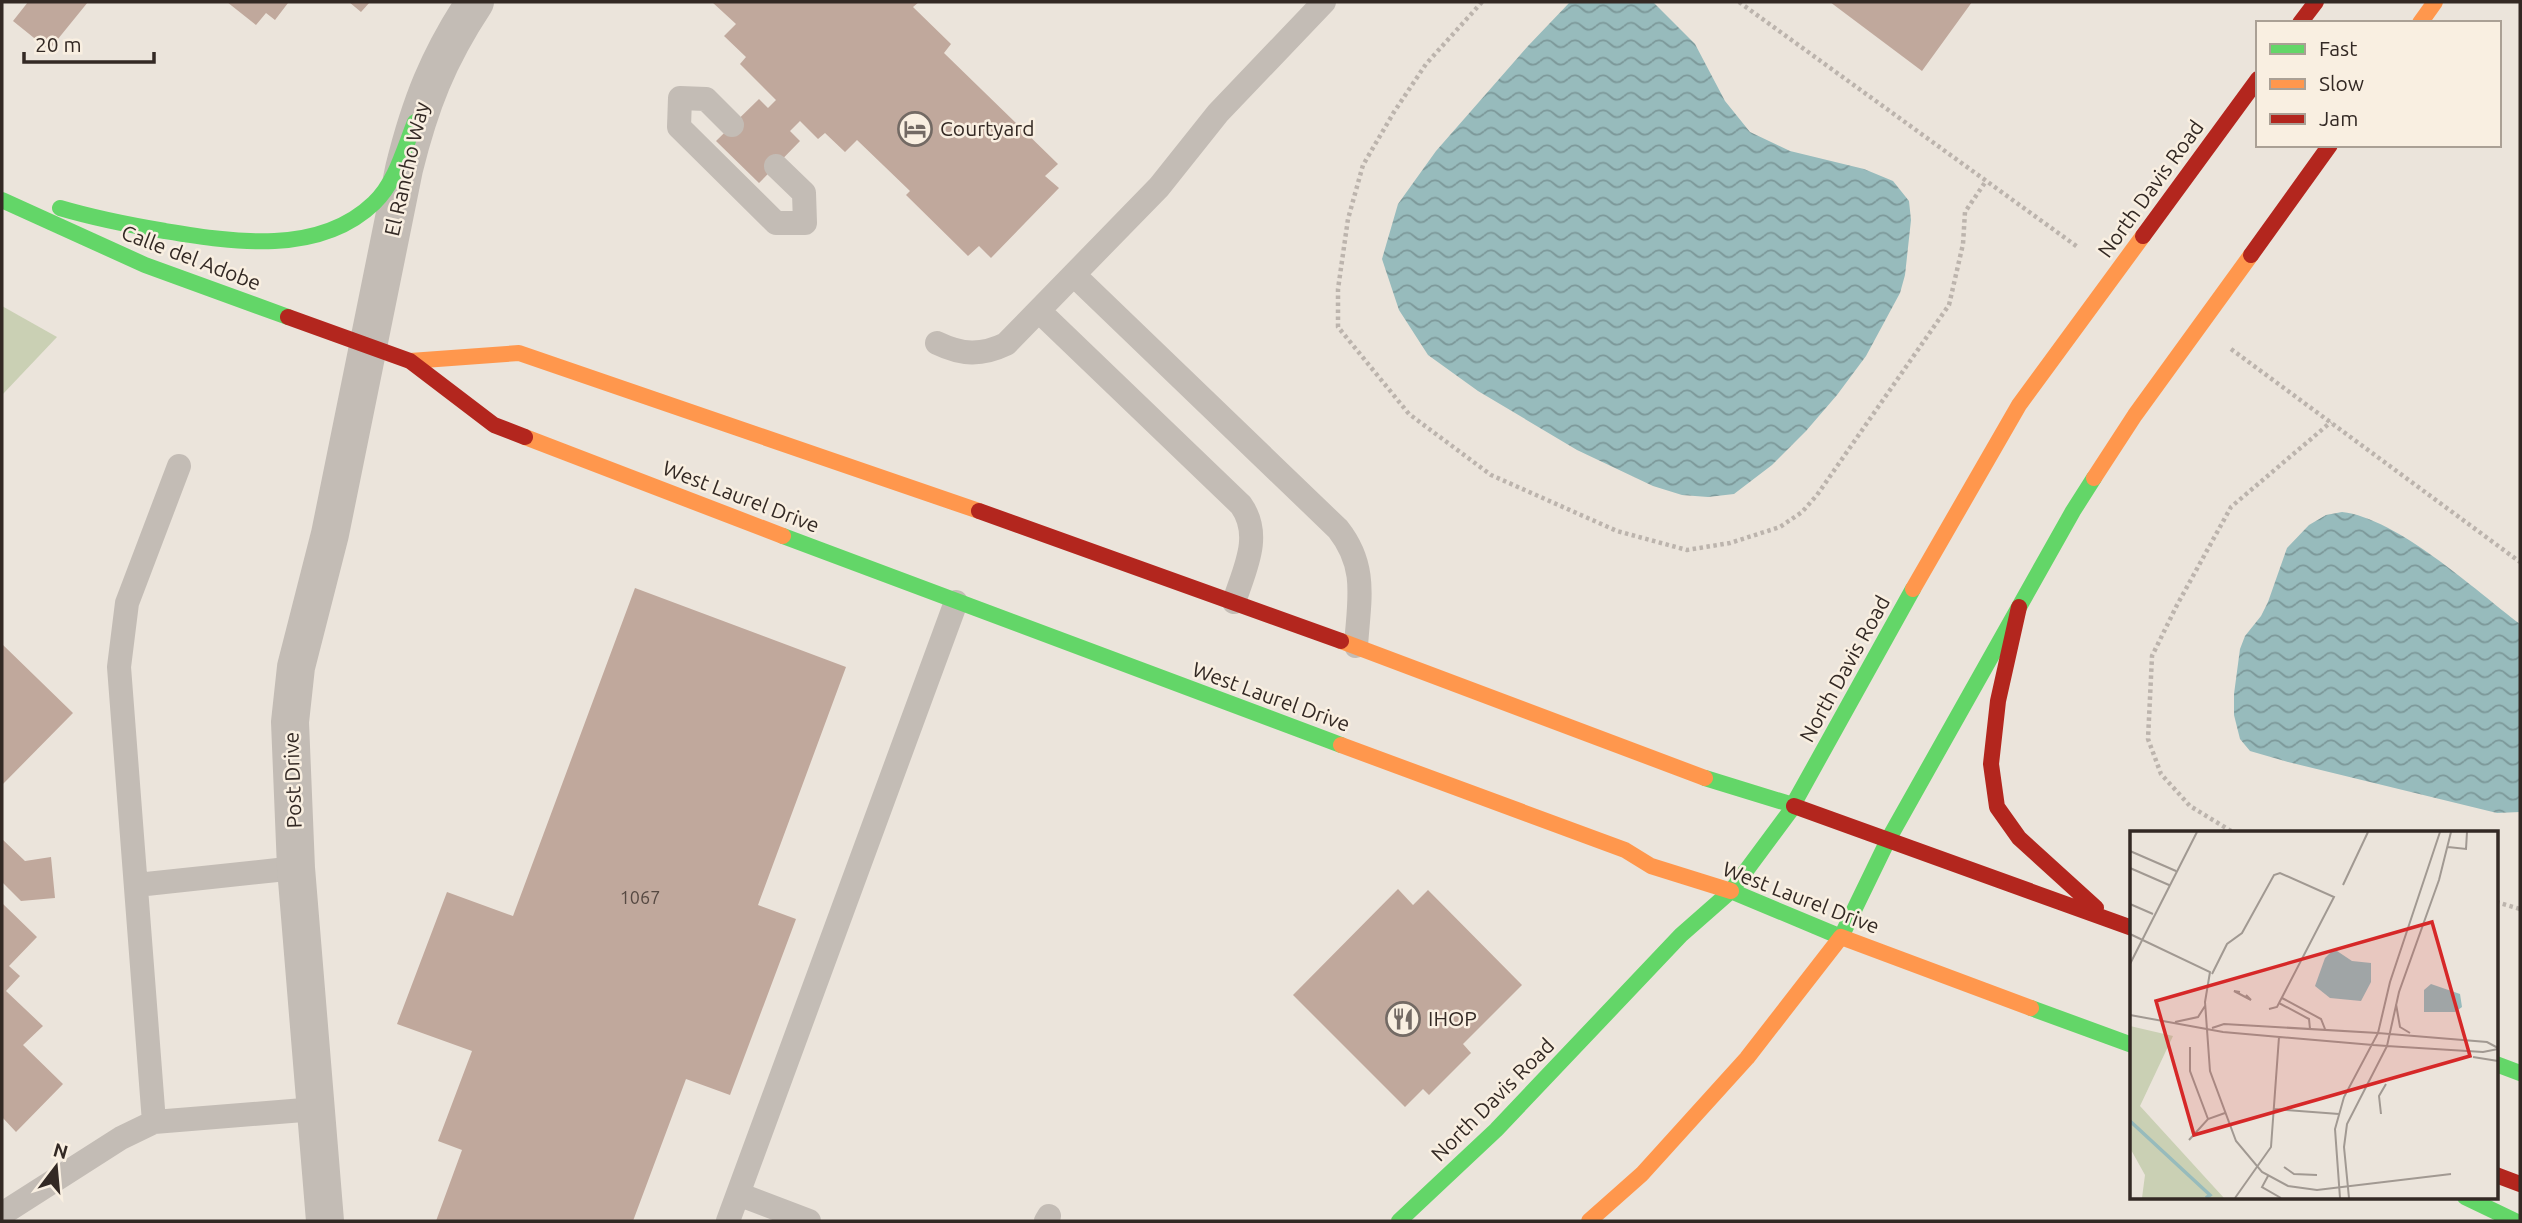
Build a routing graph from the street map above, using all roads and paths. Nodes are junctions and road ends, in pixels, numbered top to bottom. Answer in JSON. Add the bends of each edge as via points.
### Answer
{"nodes":[{"id":1,"x":475,"y":2,"type":"edge"},
{"id":2,"x":1324,"y":2,"type":"edge"},
{"id":3,"x":1482,"y":2,"type":"edge"},
{"id":4,"x":1739,"y":2,"type":"edge"},
{"id":5,"x":2316,"y":2,"type":"edge"},
{"id":6,"x":2435,"y":2,"type":"edge"},
{"id":7,"x":2302,"y":21,"type":"edge"},
{"id":8,"x":2421,"y":21,"type":"edge"},
{"id":9,"x":2256,"y":82,"type":"edge"},
{"id":10,"x":415,"y":122,"type":"junction"},
{"id":11,"x":732,"y":125,"type":"dead end"},
{"id":12,"x":2329,"y":147,"type":"edge"},
{"id":13,"x":776,"y":166,"type":"dead end"},
{"id":14,"x":1986,"y":181,"type":"junction"},
{"id":15,"x":2,"y":190,"type":"edge"},
{"id":16,"x":2,"y":200,"type":"edge"},
{"id":17,"x":2079,"y":248,"type":"dead end"},
{"id":18,"x":1074,"y":275,"type":"junction"},
{"id":19,"x":1039,"y":311,"type":"junction"},
{"id":20,"x":2199,"y":325,"type":"junction"},
{"id":21,"x":937,"y":343,"type":"dead end"},
{"id":22,"x":369,"y":347,"type":"junction"},
{"id":23,"x":410,"y":361,"type":"junction"},
{"id":24,"x":2331,"y":422,"type":"junction"},
{"id":25,"x":179,"y":466,"type":"dead end"},
{"id":26,"x":2520,"y":562,"type":"edge"},
{"id":27,"x":956,"y":602,"type":"junction"},
{"id":28,"x":1234,"y":602,"type":"junction"},
{"id":29,"x":2019,"y":607,"type":"junction"},
{"id":30,"x":1356,"y":646,"type":"junction"},
{"id":31,"x":1793,"y":805,"type":"junction"},
{"id":32,"x":2234,"y":831,"type":"edge"},
{"id":33,"x":1888,"y":840,"type":"junction"},
{"id":34,"x":296,"y":868,"type":"junction"},
{"id":35,"x":136,"y":885,"type":"junction"},
{"id":36,"x":1731,"y":891,"type":"junction"},
{"id":37,"x":2498,"y":903,"type":"edge"},
{"id":38,"x":2520,"y":909,"type":"edge"},
{"id":39,"x":2111,"y":921,"type":"junction"},
{"id":40,"x":2130,"y":927,"type":"edge"},
{"id":41,"x":1841,"y":937,"type":"junction"},
{"id":42,"x":2130,"y":1044,"type":"edge"},
{"id":43,"x":2498,"y":1065,"type":"edge"},
{"id":44,"x":2520,"y":1073,"type":"edge"},
{"id":45,"x":316,"y":1109,"type":"junction"},
{"id":46,"x":154,"y":1122,"type":"junction"},
{"id":47,"x":2498,"y":1176,"type":"edge"},
{"id":48,"x":2520,"y":1184,"type":"edge"},
{"id":49,"x":738,"y":1194,"type":"junction"},
{"id":50,"x":2467,"y":1198,"type":"edge"},
{"id":51,"x":2,"y":1214,"type":"edge"},
{"id":52,"x":325,"y":1221,"type":"edge"},
{"id":53,"x":728,"y":1221,"type":"edge"},
{"id":54,"x":809,"y":1221,"type":"edge"},
{"id":55,"x":1399,"y":1221,"type":"edge"},
{"id":56,"x":1589,"y":1221,"type":"edge"},
{"id":57,"x":2515,"y":1221,"type":"edge"}],
"edges":[{"from":1,"to":10,"type":"street","name":"El Rancho Way","via":[[434,72]]},
{"from":2,"to":18,"type":"lane"},
{"from":3,"to":14,"type":"path","via":[[1426,64],[1363,165],[1348,219],[1338,289],[1338,327],[1409,414],[1491,475],[1617,531],[1687,550],[1730,543],[1780,527],[1802,512],[1950,305],[1965,212]]},
{"from":4,"to":14,"type":"path"},
{"from":5,"to":7,"type":"main road"},
{"from":6,"to":8,"type":"main road"},
{"from":9,"to":31,"type":"main road","name":"North Davis Road","via":[[2019,405]]},
{"from":10,"to":15,"type":"main road","via":[[389,183],[375,202],[336,229],[279,241],[146,228]]},
{"from":10,"to":22,"type":"street","name":"El Rancho Way"},
{"from":11,"to":13,"type":"lane","via":[[706,99],[680,99],[679,127],[689,137],[776,223],[805,223],[804,193]]},
{"from":12,"to":20,"type":"main road"},
{"from":14,"to":17,"type":"path"},
{"from":16,"to":22,"type":"main road","name":"Calle del Adobe","via":[[145,265]]},
{"from":18,"to":19,"type":"lane"},
{"from":18,"to":30,"type":"lane","via":[[1350,544],[1356,555],[1360,594]]},
{"from":19,"to":21,"type":"lane","via":[[1006,344],[982,354],[959,352]]},
{"from":19,"to":28,"type":"lane","via":[[1249,516],[1251,545]]},
{"from":20,"to":24,"type":"path"},
{"from":20,"to":29,"type":"main road","via":[[2073,510]]},
{"from":22,"to":23,"type":"main road","name":"West Laurel Drive"},
{"from":22,"to":34,"type":"street","name":"Post Drive","via":[[330,534],[296,667],[290,722]]},
{"from":23,"to":27,"type":"main road","name":"West Laurel Drive","via":[[494,425]]},
{"from":23,"to":28,"type":"main road","name":"West Laurel Drive","via":[[519,353]]},
{"from":24,"to":26,"type":"path"},
{"from":24,"to":32,"type":"path","via":[[2231,507],[2152,656],[2148,739],[2161,774],[2190,806]]},
{"from":25,"to":35,"type":"lane","via":[[127,603],[118,667]]},
{"from":27,"to":36,"type":"main road","name":"West Laurel Drive","via":[[1625,850],[1651,866]]},
{"from":27,"to":49,"type":"lane"},
{"from":28,"to":30,"type":"main road","name":"West Laurel Drive"},
{"from":29,"to":33,"type":"main road"},
{"from":29,"to":39,"type":"main road","via":[[1998,701],[1991,764],[1997,807],[2019,838]]},
{"from":30,"to":31,"type":"main road","name":"West Laurel Drive","via":[[1718,783]]},
{"from":31,"to":33,"type":"main road","name":"West Laurel Drive"},
{"from":31,"to":36,"type":"main road","name":"North Davis Road"},
{"from":33,"to":39,"type":"main road","name":"West Laurel Drive"},
{"from":33,"to":41,"type":"main road"},
{"from":34,"to":35,"type":"lane"},
{"from":34,"to":45,"type":"street","name":"Post Drive"},
{"from":35,"to":46,"type":"lane"},
{"from":36,"to":41,"type":"main road","name":"West Laurel Drive"},
{"from":36,"to":55,"type":"main road","name":"North Davis Road","via":[[1681,936],[1496,1130]]},
{"from":37,"to":38,"type":"path"},
{"from":39,"to":40,"type":"main road","name":"West Laurel Drive"},
{"from":41,"to":42,"type":"main road","name":"West Laurel Drive"},
{"from":41,"to":56,"type":"main road","via":[[1747,1058],[1642,1174]]},
{"from":43,"to":44,"type":"main road"},
{"from":45,"to":46,"type":"lane"},
{"from":45,"to":52,"type":"street","name":"Post Drive"},
{"from":46,"to":51,"type":"lane"},
{"from":47,"to":48,"type":"main road"},
{"from":49,"to":53,"type":"lane"},
{"from":49,"to":54,"type":"lane"},
{"from":50,"to":57,"type":"main road"}]}
